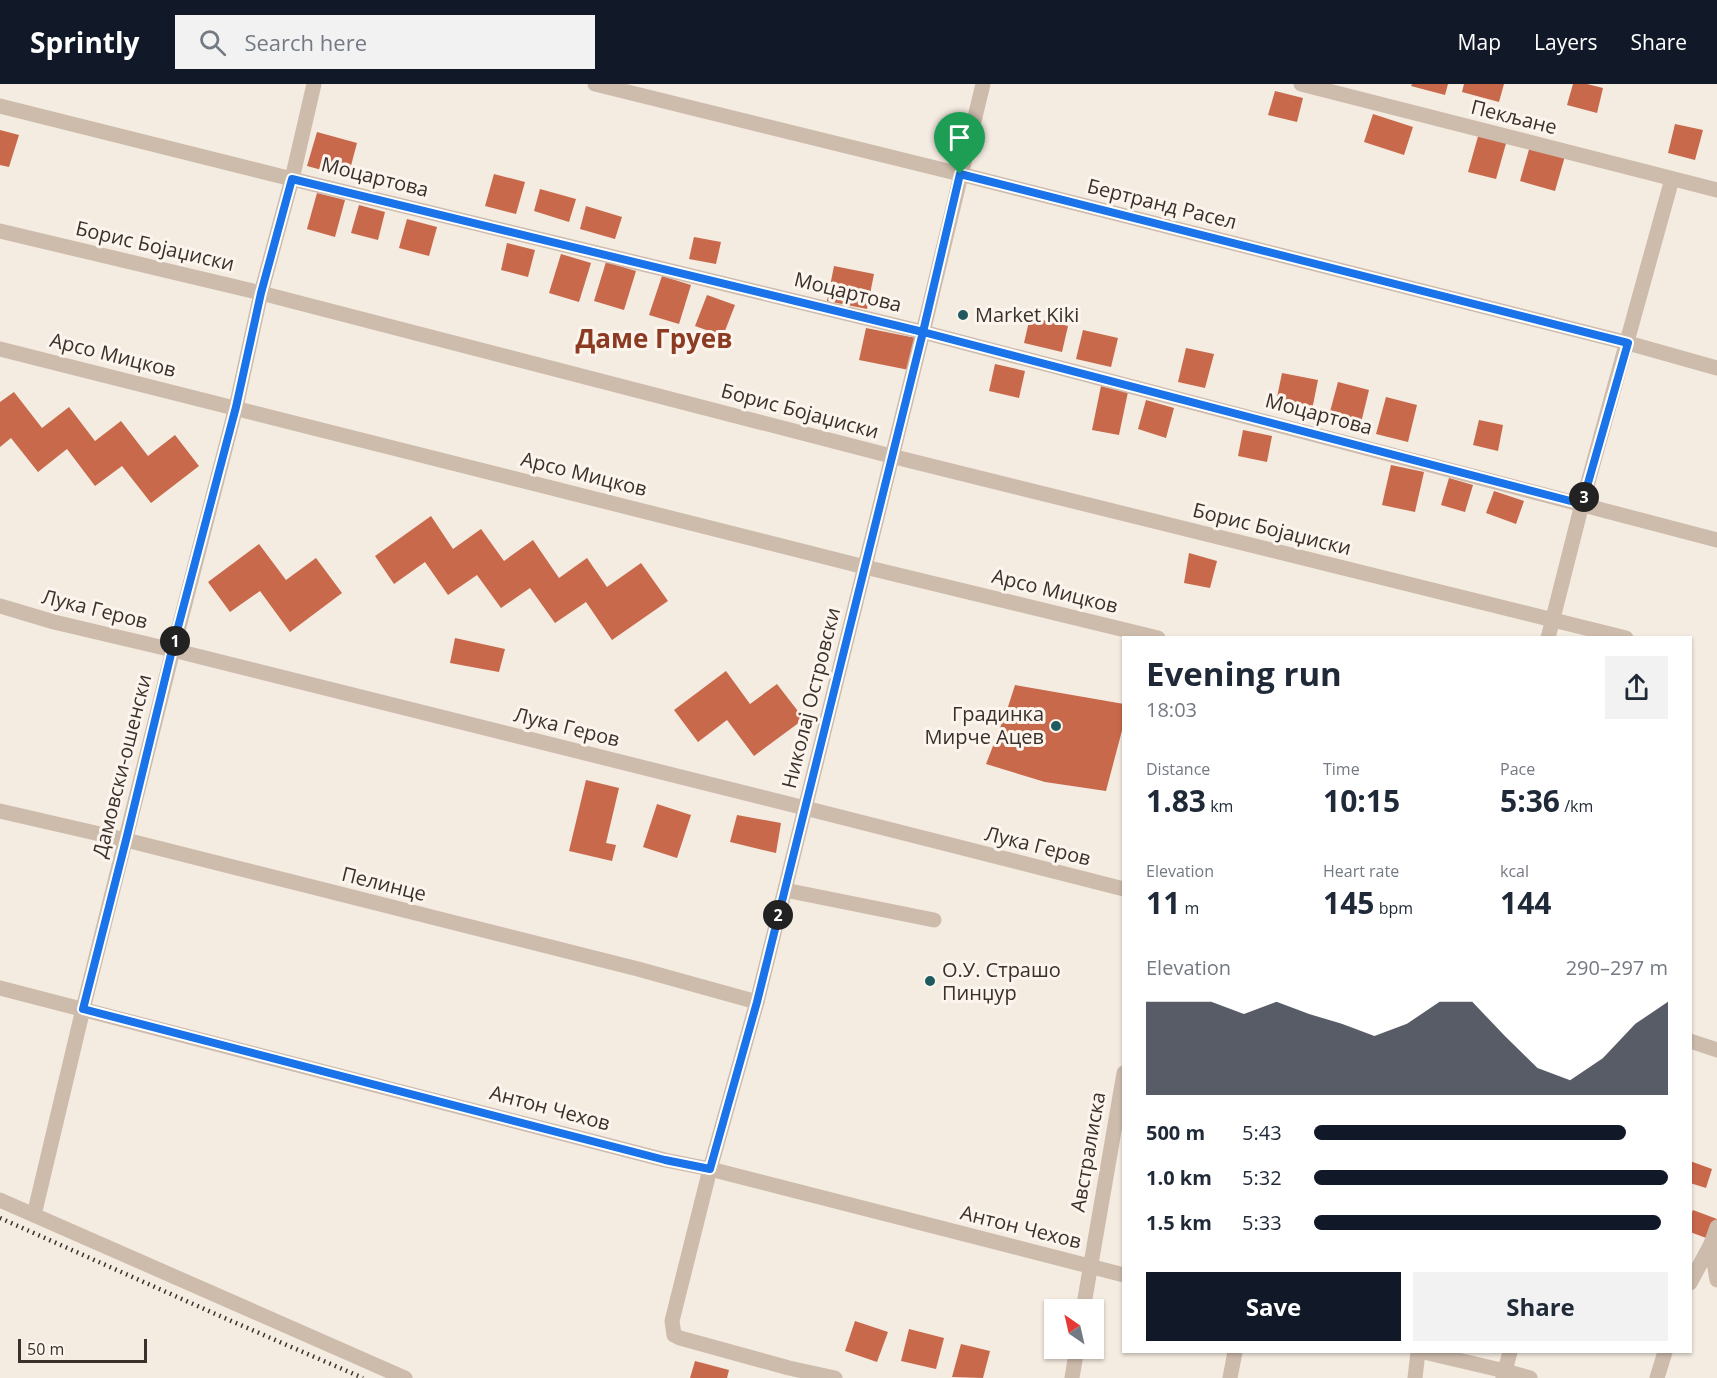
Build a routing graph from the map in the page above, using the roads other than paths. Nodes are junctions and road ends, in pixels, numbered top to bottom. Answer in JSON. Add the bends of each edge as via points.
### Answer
{"nodes":[{"id":1,"x":314,"y":84,"type":"edge"},
{"id":2,"x":595,"y":84,"type":"edge"},
{"id":3,"x":983,"y":84,"type":"edge"},
{"id":4,"x":1300,"y":84,"type":"edge"},
{"id":5,"x":0,"y":106,"type":"edge"},
{"id":6,"x":960,"y":174,"type":"junction"},
{"id":7,"x":292,"y":179,"type":"junction"},
{"id":8,"x":1672,"y":179,"type":"junction"},
{"id":9,"x":1717,"y":190,"type":"edge"},
{"id":10,"x":0,"y":231,"type":"edge"},
{"id":11,"x":261,"y":293,"type":"junction"},
{"id":12,"x":923,"y":332,"type":"junction"},
{"id":13,"x":1628,"y":343,"type":"junction"},
{"id":14,"x":0,"y":349,"type":"edge"},
{"id":15,"x":1717,"y":368,"type":"edge"},
{"id":16,"x":236,"y":407,"type":"junction"},
{"id":17,"x":891,"y":456,"type":"junction"},
{"id":18,"x":1582,"y":504,"type":"junction"},
{"id":19,"x":1717,"y":540,"type":"edge"},
{"id":20,"x":866,"y":567,"type":"junction"},
{"id":21,"x":0,"y":606,"type":"edge"},
{"id":22,"x":1553,"y":621,"type":"junction"},
{"id":23,"x":1150,"y":636,"type":"edge"},
{"id":24,"x":1549,"y":636,"type":"edge"},
{"id":25,"x":1617,"y":636,"type":"edge"},
{"id":26,"x":172,"y":650,"type":"junction"},
{"id":27,"x":805,"y":808,"type":"junction"},
{"id":28,"x":0,"y":811,"type":"edge"},
{"id":29,"x":126,"y":840,"type":"junction"},
{"id":30,"x":1122,"y":888,"type":"edge"},
{"id":31,"x":784,"y":890,"type":"junction"},
{"id":32,"x":934,"y":920,"type":"dead end"},
{"id":33,"x":0,"y":988,"type":"edge"},
{"id":34,"x":757,"y":1002,"type":"junction"},
{"id":35,"x":83,"y":1009,"type":"junction"},
{"id":36,"x":1692,"y":1042,"type":"edge"},
{"id":37,"x":1717,"y":1050,"type":"edge"},
{"id":38,"x":1122,"y":1084,"type":"edge"},
{"id":39,"x":710,"y":1169,"type":"junction"},
{"id":40,"x":0,"y":1200,"type":"edge"},
{"id":41,"x":34,"y":1215,"type":"junction"},
{"id":42,"x":1717,"y":1227,"type":"edge"},
{"id":43,"x":1711,"y":1244,"type":"junction"},
{"id":44,"x":1090,"y":1267,"type":"junction"},
{"id":45,"x":1122,"y":1275,"type":"edge"},
{"id":46,"x":1692,"y":1279,"type":"edge"},
{"id":47,"x":1717,"y":1280,"type":"edge"},
{"id":48,"x":1085,"y":1299,"type":"edge"},
{"id":49,"x":1235,"y":1353,"type":"edge"},
{"id":50,"x":1418,"y":1353,"type":"edge"},
{"id":51,"x":1428,"y":1353,"type":"edge"},
{"id":52,"x":1510,"y":1353,"type":"edge"},
{"id":53,"x":1665,"y":1353,"type":"edge"},
{"id":54,"x":1075,"y":1359,"type":"edge"},
{"id":55,"x":1504,"y":1374,"type":"edge"},
{"id":56,"x":405,"y":1378,"type":"edge"},
{"id":57,"x":835,"y":1378,"type":"edge"},
{"id":58,"x":1072,"y":1378,"type":"edge"},
{"id":59,"x":1230,"y":1378,"type":"edge"},
{"id":60,"x":1414,"y":1378,"type":"edge"},
{"id":61,"x":1530,"y":1378,"type":"edge"},
{"id":62,"x":1657,"y":1378,"type":"edge"}],
"edges":[{"from":1,"to":7,"type":"street","name":"Дамовски-ошенски"},
{"from":2,"to":6,"type":"street","name":"Бертранд Расел"},
{"from":3,"to":6,"type":"street","name":"Николај Островски"},
{"from":4,"to":8,"type":"street","name":"Пекљане"},
{"from":5,"to":7,"type":"street","name":"Моцартова"},
{"from":6,"to":12,"type":"street","name":"Николај Островски"},
{"from":6,"to":13,"type":"street","name":"Бертранд Расел"},
{"from":7,"to":11,"type":"street","name":"Дамовски-ошенски"},
{"from":7,"to":12,"type":"street","name":"Моцартова"},
{"from":8,"to":9,"type":"street","name":"Пекљане"},
{"from":8,"to":13,"type":"street"},
{"from":10,"to":11,"type":"street","name":"Борис Бојаџиски"},
{"from":11,"to":16,"type":"street","name":"Дамовски-ошенски"},
{"from":11,"to":17,"type":"street","name":"Борис Бојаџиски"},
{"from":12,"to":17,"type":"street","name":"Николај Островски"},
{"from":12,"to":18,"type":"street","name":"Моцартова"},
{"from":13,"to":15,"type":"street","name":"Бертранд Расел"},
{"from":13,"to":18,"type":"street"},
{"from":14,"to":16,"type":"street","name":"Арсо Мицков"},
{"from":16,"to":20,"type":"street","name":"Арсо Мицков"},
{"from":16,"to":26,"type":"street","name":"Дамовски-ошенски"},
{"from":17,"to":20,"type":"street","name":"Николај Островски"},
{"from":17,"to":22,"type":"street","name":"Борис Бојаџиски"},
{"from":18,"to":19,"type":"street","name":"Моцартова"},
{"from":18,"to":22,"type":"street"},
{"from":20,"to":23,"type":"street","name":"Арсо Мицков"},
{"from":20,"to":27,"type":"street","name":"Николај Островски"},
{"from":21,"to":26,"type":"street","name":"Лука Геров"},
{"from":22,"to":24,"type":"street"},
{"from":22,"to":25,"type":"street","name":"Борис Бојаџиски"},
{"from":26,"to":27,"type":"street","name":"Лука Геров"},
{"from":26,"to":29,"type":"street","name":"Дамовски-ошенски"},
{"from":27,"to":30,"type":"street","name":"Лука Геров"},
{"from":27,"to":31,"type":"street","name":"Николај Островски"},
{"from":28,"to":29,"type":"street","name":"Пелинце"},
{"from":29,"to":34,"type":"street","name":"Пелинце"},
{"from":29,"to":35,"type":"street","name":"Дамовски-ошенски"},
{"from":31,"to":32,"type":"street"},
{"from":31,"to":34,"type":"street","name":"Николај Островски"},
{"from":33,"to":35,"type":"street","name":"Антон Чехов"},
{"from":34,"to":39,"type":"street","name":"Николај Островски"},
{"from":35,"to":39,"type":"street","name":"Антон Чехов"},
{"from":35,"to":41,"type":"street","name":"Дамовски-ошенски"},
{"from":36,"to":37,"type":"street"},
{"from":38,"to":44,"type":"street","name":"Австралиска"},
{"from":39,"to":44,"type":"street","name":"Антон Чехов"},
{"from":39,"to":57,"type":"street","name":"Николај Островски","via":[[672,1321],[674,1335]]},
{"from":40,"to":41,"type":"street"},
{"from":41,"to":56,"type":"street"},
{"from":42,"to":43,"type":"street"},
{"from":43,"to":46,"type":"street"},
{"from":43,"to":47,"type":"street"},
{"from":44,"to":45,"type":"street","name":"Антон Чехов"},
{"from":44,"to":48,"type":"street","name":"Австралиска"},
{"from":49,"to":59,"type":"street"},
{"from":50,"to":60,"type":"street"},
{"from":51,"to":55,"type":"street"},
{"from":52,"to":55,"type":"street"},
{"from":53,"to":62,"type":"street"},
{"from":54,"to":58,"type":"street"},
{"from":55,"to":61,"type":"street"}]}
